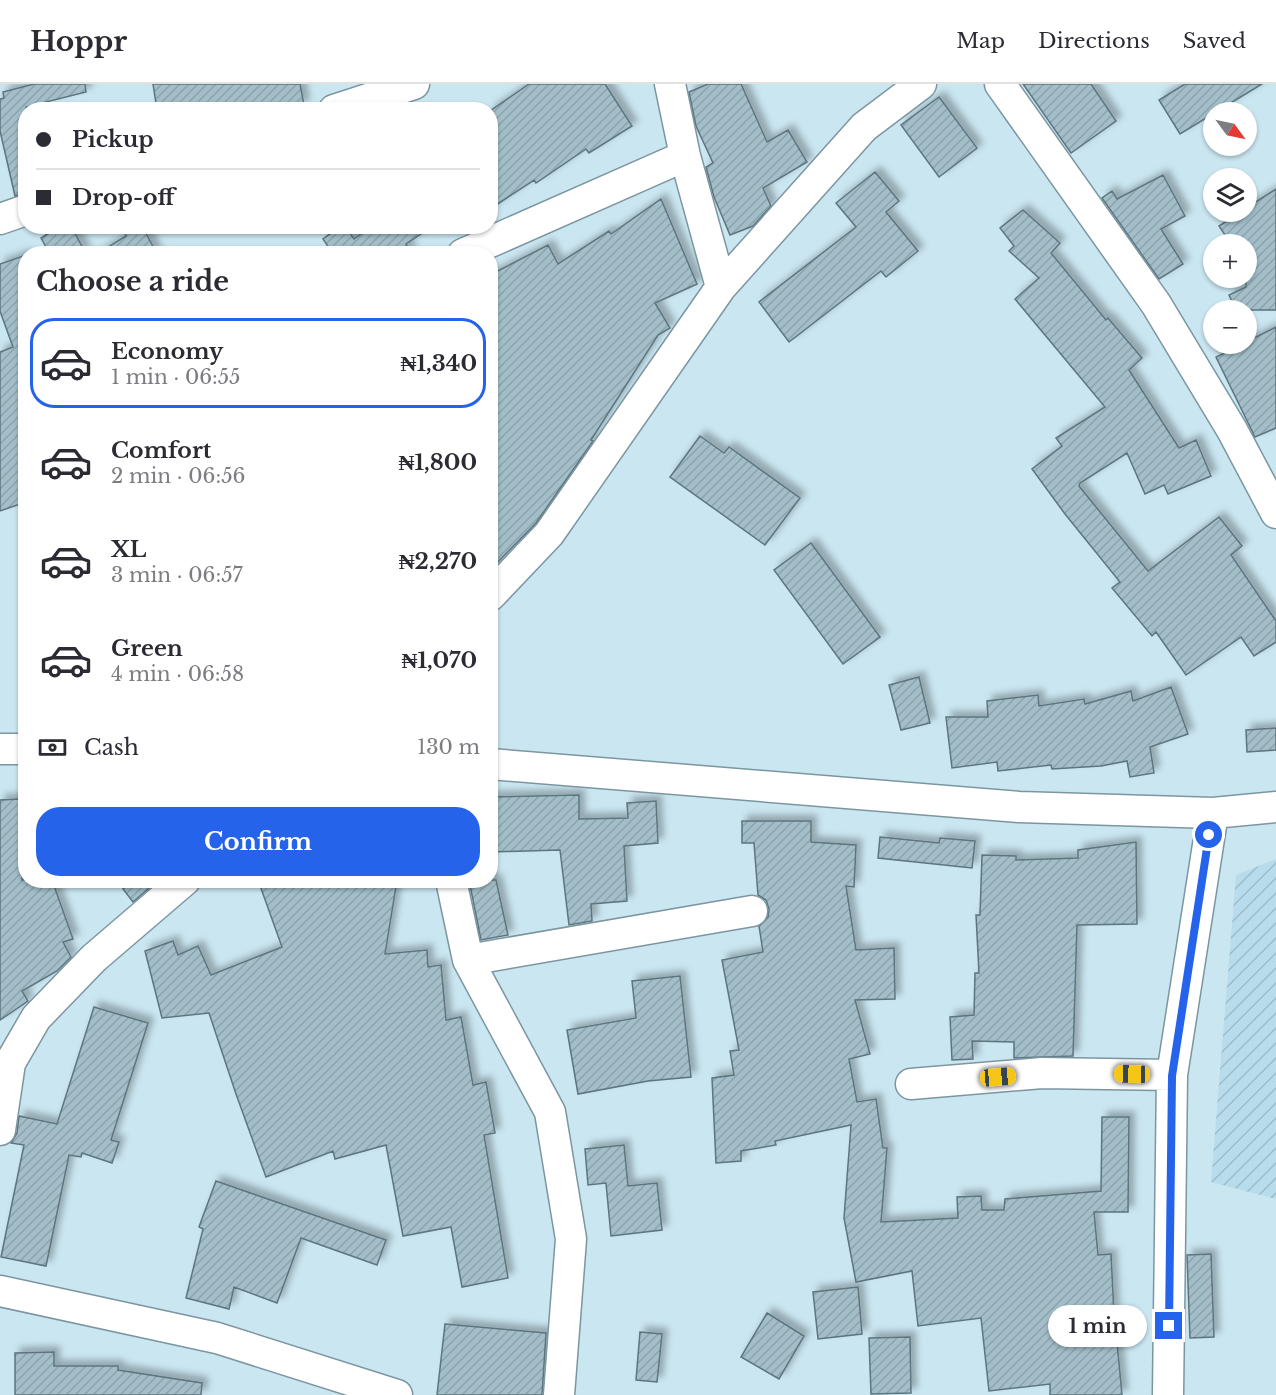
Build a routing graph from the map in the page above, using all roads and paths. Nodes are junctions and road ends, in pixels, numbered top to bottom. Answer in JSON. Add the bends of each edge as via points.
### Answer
{"nodes":[{"id":1,"x":414,"y":84,"type":"edge"},
{"id":2,"x":670,"y":84,"type":"edge"},
{"id":3,"x":921,"y":84,"type":"edge"},
{"id":4,"x":1000,"y":84,"type":"edge"},
{"id":5,"x":359,"y":102,"type":"edge"},
{"id":6,"x":685,"y":156,"type":"junction"},
{"id":7,"x":18,"y":213,"type":"edge"},
{"id":8,"x":0,"y":219,"type":"edge"},
{"id":9,"x":480,"y":246,"type":"edge"},
{"id":10,"x":721,"y":287,"type":"junction"},
{"id":11,"x":1276,"y":513,"type":"edge"},
{"id":12,"x":498,"y":588,"type":"edge"},
{"id":13,"x":0,"y":749,"type":"edge"},
{"id":14,"x":18,"y":749,"type":"edge"},
{"id":15,"x":498,"y":765,"type":"edge"},
{"id":16,"x":1276,"y":807,"type":"edge"},
{"id":17,"x":1213,"y":813,"type":"junction"},
{"id":18,"x":176,"y":888,"type":"edge"},
{"id":19,"x":453,"y":888,"type":"edge"},
{"id":20,"x":752,"y":912,"type":"dead end"},
{"id":21,"x":468,"y":960,"type":"junction"},
{"id":22,"x":1172,"y":1076,"type":"junction"},
{"id":23,"x":911,"y":1084,"type":"dead end"},
{"id":24,"x":0,"y":1130,"type":"edge"},
{"id":25,"x":0,"y":1291,"type":"edge"},
{"id":26,"x":397,"y":1395,"type":"edge"},
{"id":27,"x":559,"y":1395,"type":"edge"},
{"id":28,"x":1168,"y":1395,"type":"edge"}],
"edges":[{"from":1,"to":5,"type":"street"},
{"from":2,"to":6,"type":"street"},
{"from":3,"to":10,"type":"street","via":[[864,127]]},
{"from":4,"to":11,"type":"street","via":[[1155,304],[1232,430]]},
{"from":6,"to":9,"type":"street"},
{"from":6,"to":10,"type":"street"},
{"from":7,"to":8,"type":"street"},
{"from":10,"to":12,"type":"street","via":[[549,534]]},
{"from":13,"to":14,"type":"street"},
{"from":15,"to":17,"type":"street","via":[[1019,807]]},
{"from":16,"to":17,"type":"street"},
{"from":17,"to":22,"type":"street"},
{"from":18,"to":24,"type":"street","via":[[94,958],[36,1018],[10,1063]]},
{"from":19,"to":21,"type":"street"},
{"from":20,"to":21,"type":"street"},
{"from":21,"to":27,"type":"street","via":[[550,1112],[571,1239]]},
{"from":22,"to":23,"type":"street","via":[[1042,1073]]},
{"from":22,"to":28,"type":"street"},
{"from":25,"to":26,"type":"street","via":[[217,1338]]}]}
